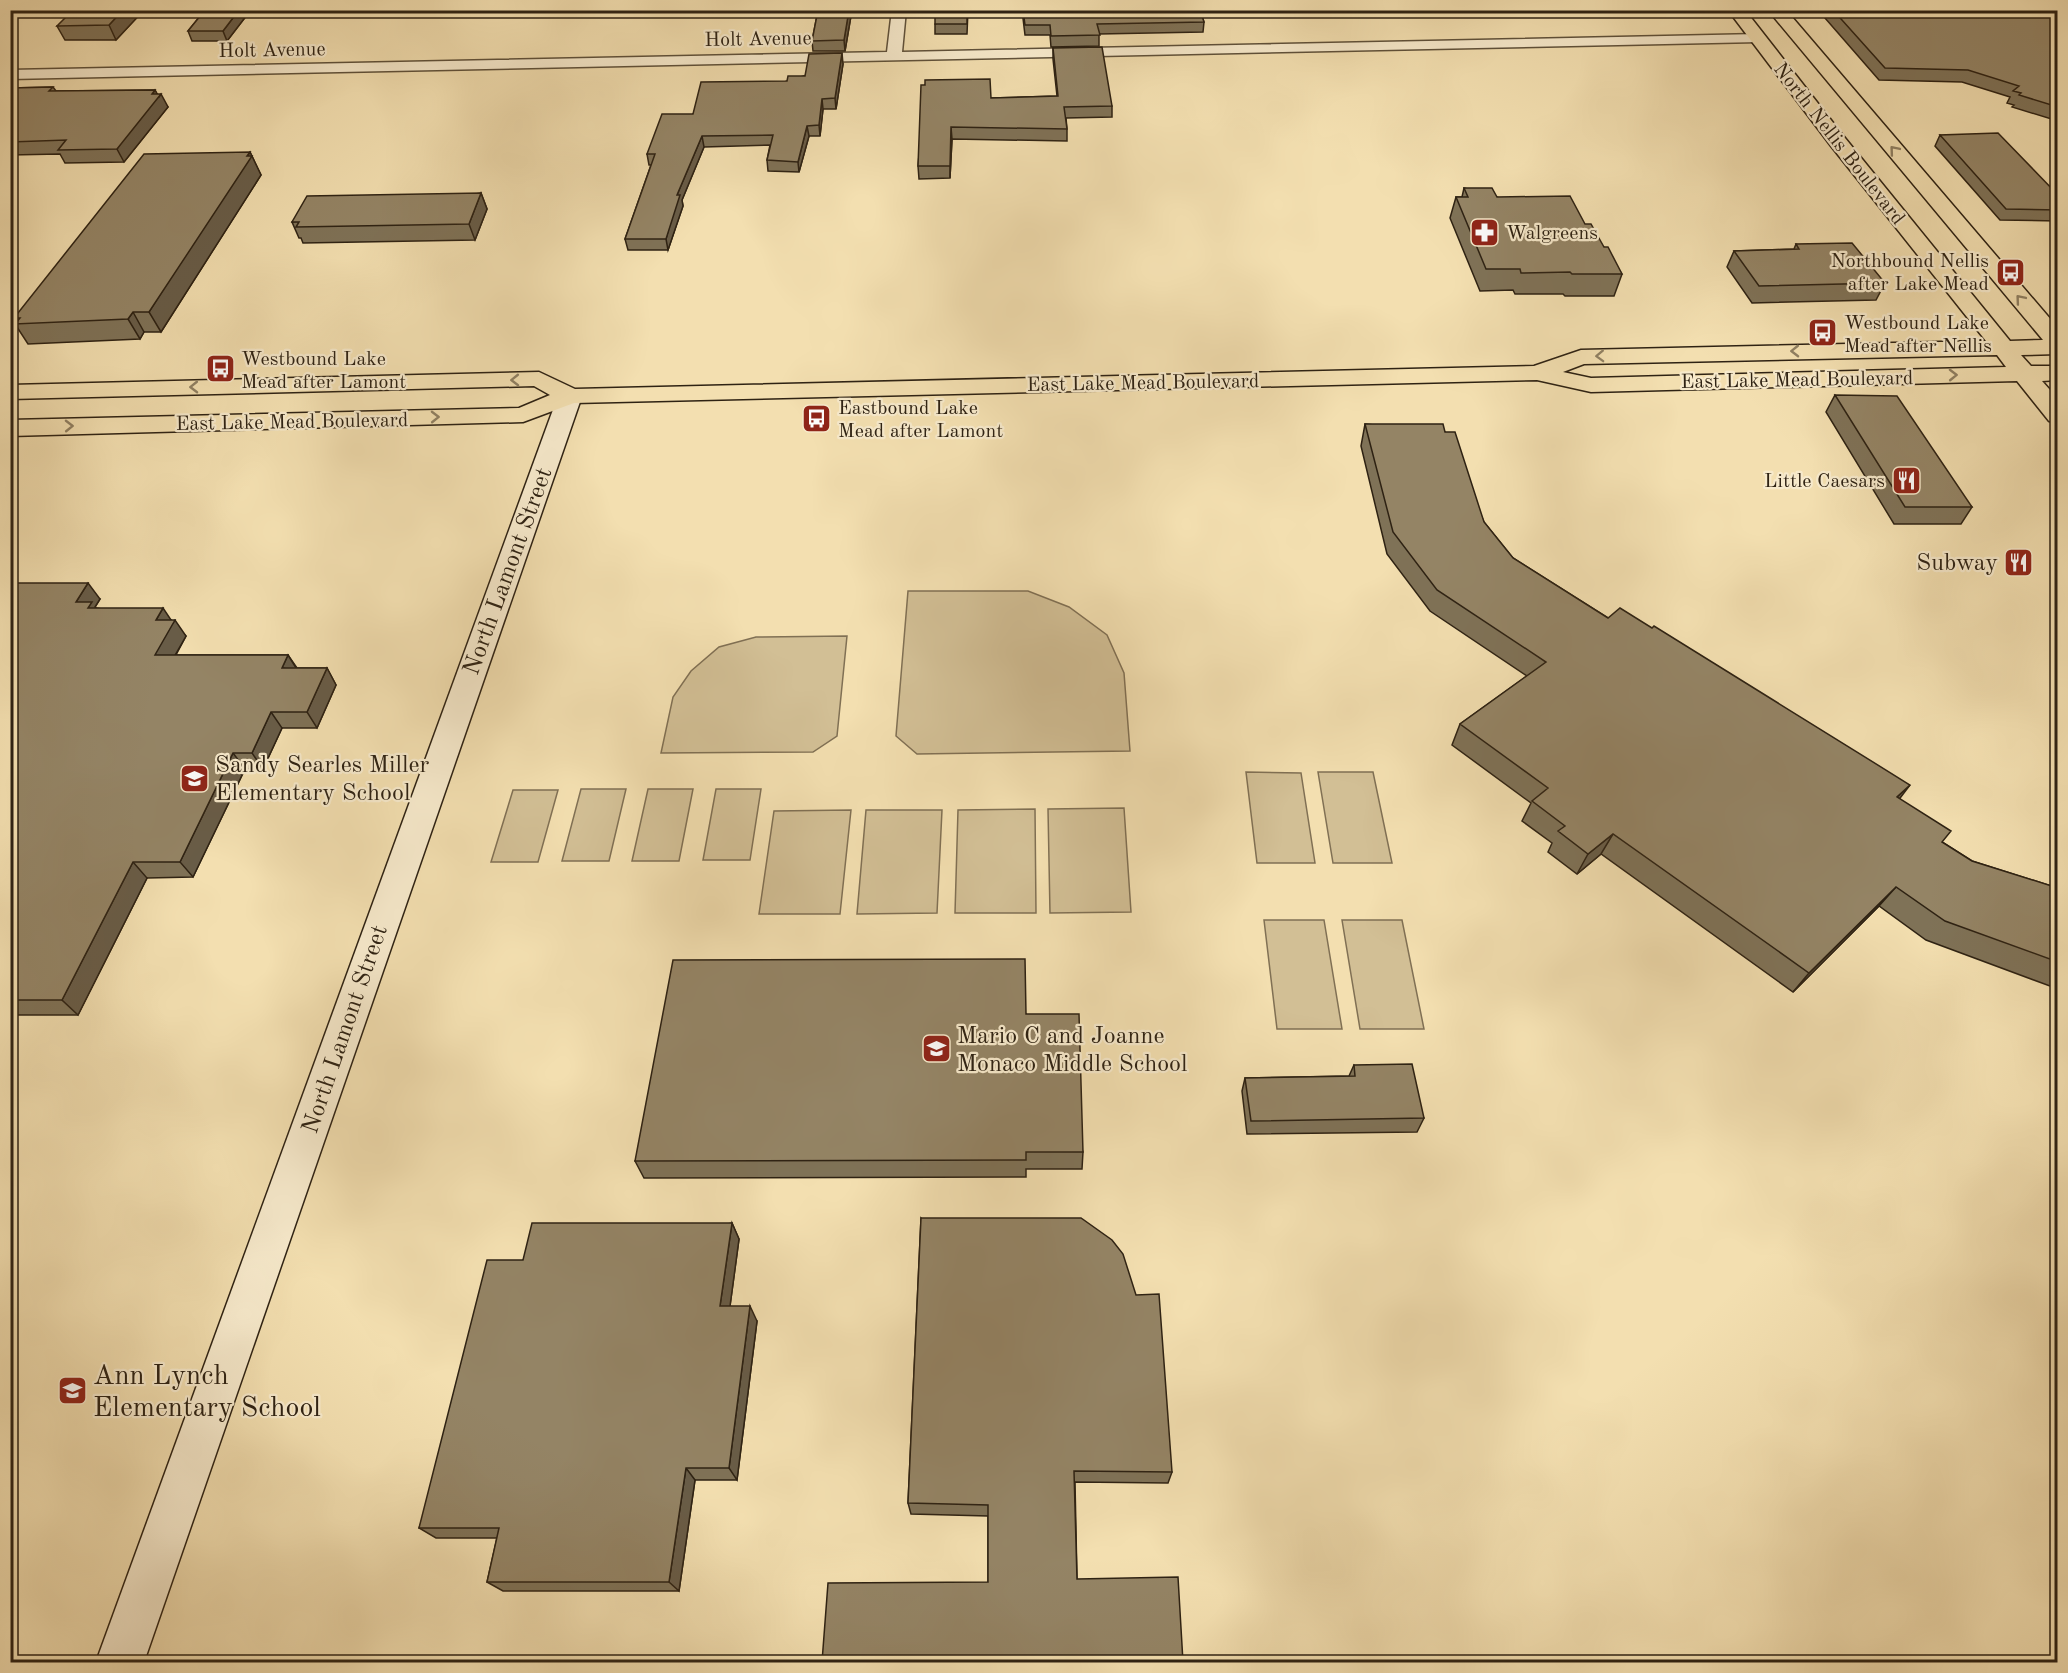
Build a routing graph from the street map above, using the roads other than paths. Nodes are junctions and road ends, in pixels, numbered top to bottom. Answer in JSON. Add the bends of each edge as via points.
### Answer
{"nodes":[{"id":1,"x":899,"y":10,"type":"edge"},
{"id":2,"x":1736,"y":10,"type":"edge"},
{"id":3,"x":1776,"y":10,"type":"edge"},
{"id":4,"x":1759,"y":38,"type":"junction"},
{"id":5,"x":894,"y":55,"type":"junction"},
{"id":6,"x":10,"y":75,"type":"edge"},
{"id":7,"x":2058,"y":345,"type":"edge"},
{"id":8,"x":2001,"y":347,"type":"junction"},
{"id":9,"x":1537,"y":373,"type":"junction"},
{"id":10,"x":2023,"y":374,"type":"junction"},
{"id":11,"x":2058,"y":374,"type":"edge"},
{"id":12,"x":303,"y":385,"type":"junction"},
{"id":13,"x":10,"y":392,"type":"edge"},
{"id":14,"x":570,"y":396,"type":"junction"},
{"id":15,"x":10,"y":415,"type":"edge"},
{"id":16,"x":2058,"y":416,"type":"edge"},
{"id":17,"x":10,"y":428,"type":"edge"},
{"id":18,"x":120,"y":1662,"type":"edge"}],
"edges":[{"from":1,"to":5,"type":"street"},
{"from":2,"to":4,"type":"main road","name":"North Nellis Boulevard"},
{"from":7,"to":3,"type":"main road","name":"North Nellis Boulevard","one_way":true},
{"from":4,"to":5,"type":"street","name":"Holt Avenue"},
{"from":4,"to":8,"type":"main road","name":"North Nellis Boulevard"},
{"from":5,"to":6,"type":"street","name":"Holt Avenue"},
{"from":7,"to":8,"type":"main road","name":"East Lake Mead Boulevard"},
{"from":8,"to":9,"type":"main road","name":"East Lake Mead Boulevard","one_way":true,"via":[[1581,357]]},
{"from":8,"to":10,"type":"main road","name":"North Nellis Boulevard"},
{"from":9,"to":10,"type":"main road","name":"East Lake Mead Boulevard","one_way":true,"via":[[1592,385]]},
{"from":9,"to":14,"type":"main road","name":"East Lake Mead Boulevard"},
{"from":10,"to":11,"type":"main road","name":"East Lake Mead Boulevard"},
{"from":10,"to":16,"type":"main road","name":"North Nellis Boulevard"},
{"from":12,"to":13,"type":"main road","name":"East Lake Mead Boulevard","one_way":true},
{"from":14,"to":12,"type":"main road","name":"East Lake Mead Boulevard","one_way":true,"via":[[539,379]]},
{"from":12,"to":15,"type":"main road","via":[[223,404],[35,410]]},
{"from":17,"to":14,"type":"main road","name":"East Lake Mead Boulevard","one_way":true,"via":[[523,415]]},
{"from":14,"to":18,"type":"street","name":"North Lamont Street"}]}
